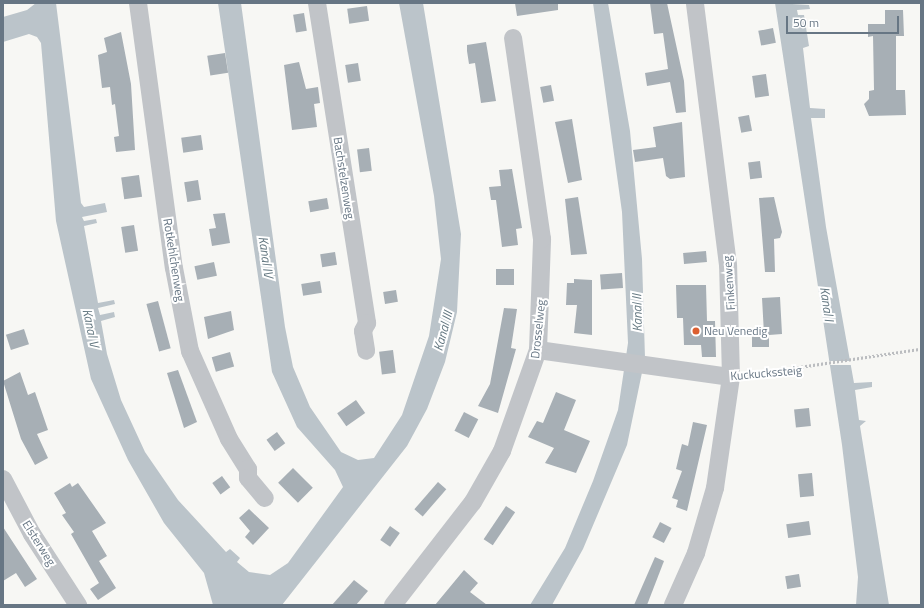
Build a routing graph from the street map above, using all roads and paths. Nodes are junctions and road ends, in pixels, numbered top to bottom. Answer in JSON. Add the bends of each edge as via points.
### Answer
{"nodes":[{"id":1,"x":138,"y":3,"type":"edge"},
{"id":2,"x":317,"y":3,"type":"edge"},
{"id":3,"x":695,"y":3,"type":"edge"},
{"id":4,"x":513,"y":38,"type":"dead end"},
{"id":5,"x":921,"y":349,"type":"edge"},
{"id":6,"x":538,"y":350,"type":"junction"},
{"id":7,"x":366,"y":351,"type":"dead end"},
{"id":8,"x":731,"y":377,"type":"junction"},
{"id":9,"x":3,"y":479,"type":"edge"},
{"id":10,"x":265,"y":498,"type":"dead end"},
{"id":11,"x":78,"y":605,"type":"edge"},
{"id":12,"x":393,"y":605,"type":"edge"},
{"id":13,"x":673,"y":605,"type":"edge"}],
"edges":[{"from":1,"to":10,"type":"street","name":"Rotkehlchenweg","via":[[174,268],[190,351],[229,439],[248,469],[248,478]]},
{"from":2,"to":7,"type":"street","name":"Bachstelzenweg","via":[[367,323],[363,331]]},
{"from":3,"to":8,"type":"street","name":"Finkenweg","via":[[724,215],[732,322]]},
{"from":4,"to":6,"type":"street","name":"Drosselweg","via":[[542,239]]},
{"from":5,"to":8,"type":"path","name":"Kuckuckssteig","via":[[805,369]]},
{"from":6,"to":8,"type":"street","name":"Kuckuckssteig"},
{"from":6,"to":12,"type":"street","name":"Drosselweg","via":[[502,451],[473,502]]},
{"from":8,"to":13,"type":"street","name":"Finkenweg","via":[[715,488],[696,553]]},
{"from":9,"to":11,"type":"street","name":"Elsterweg","via":[[32,534]]}]}
